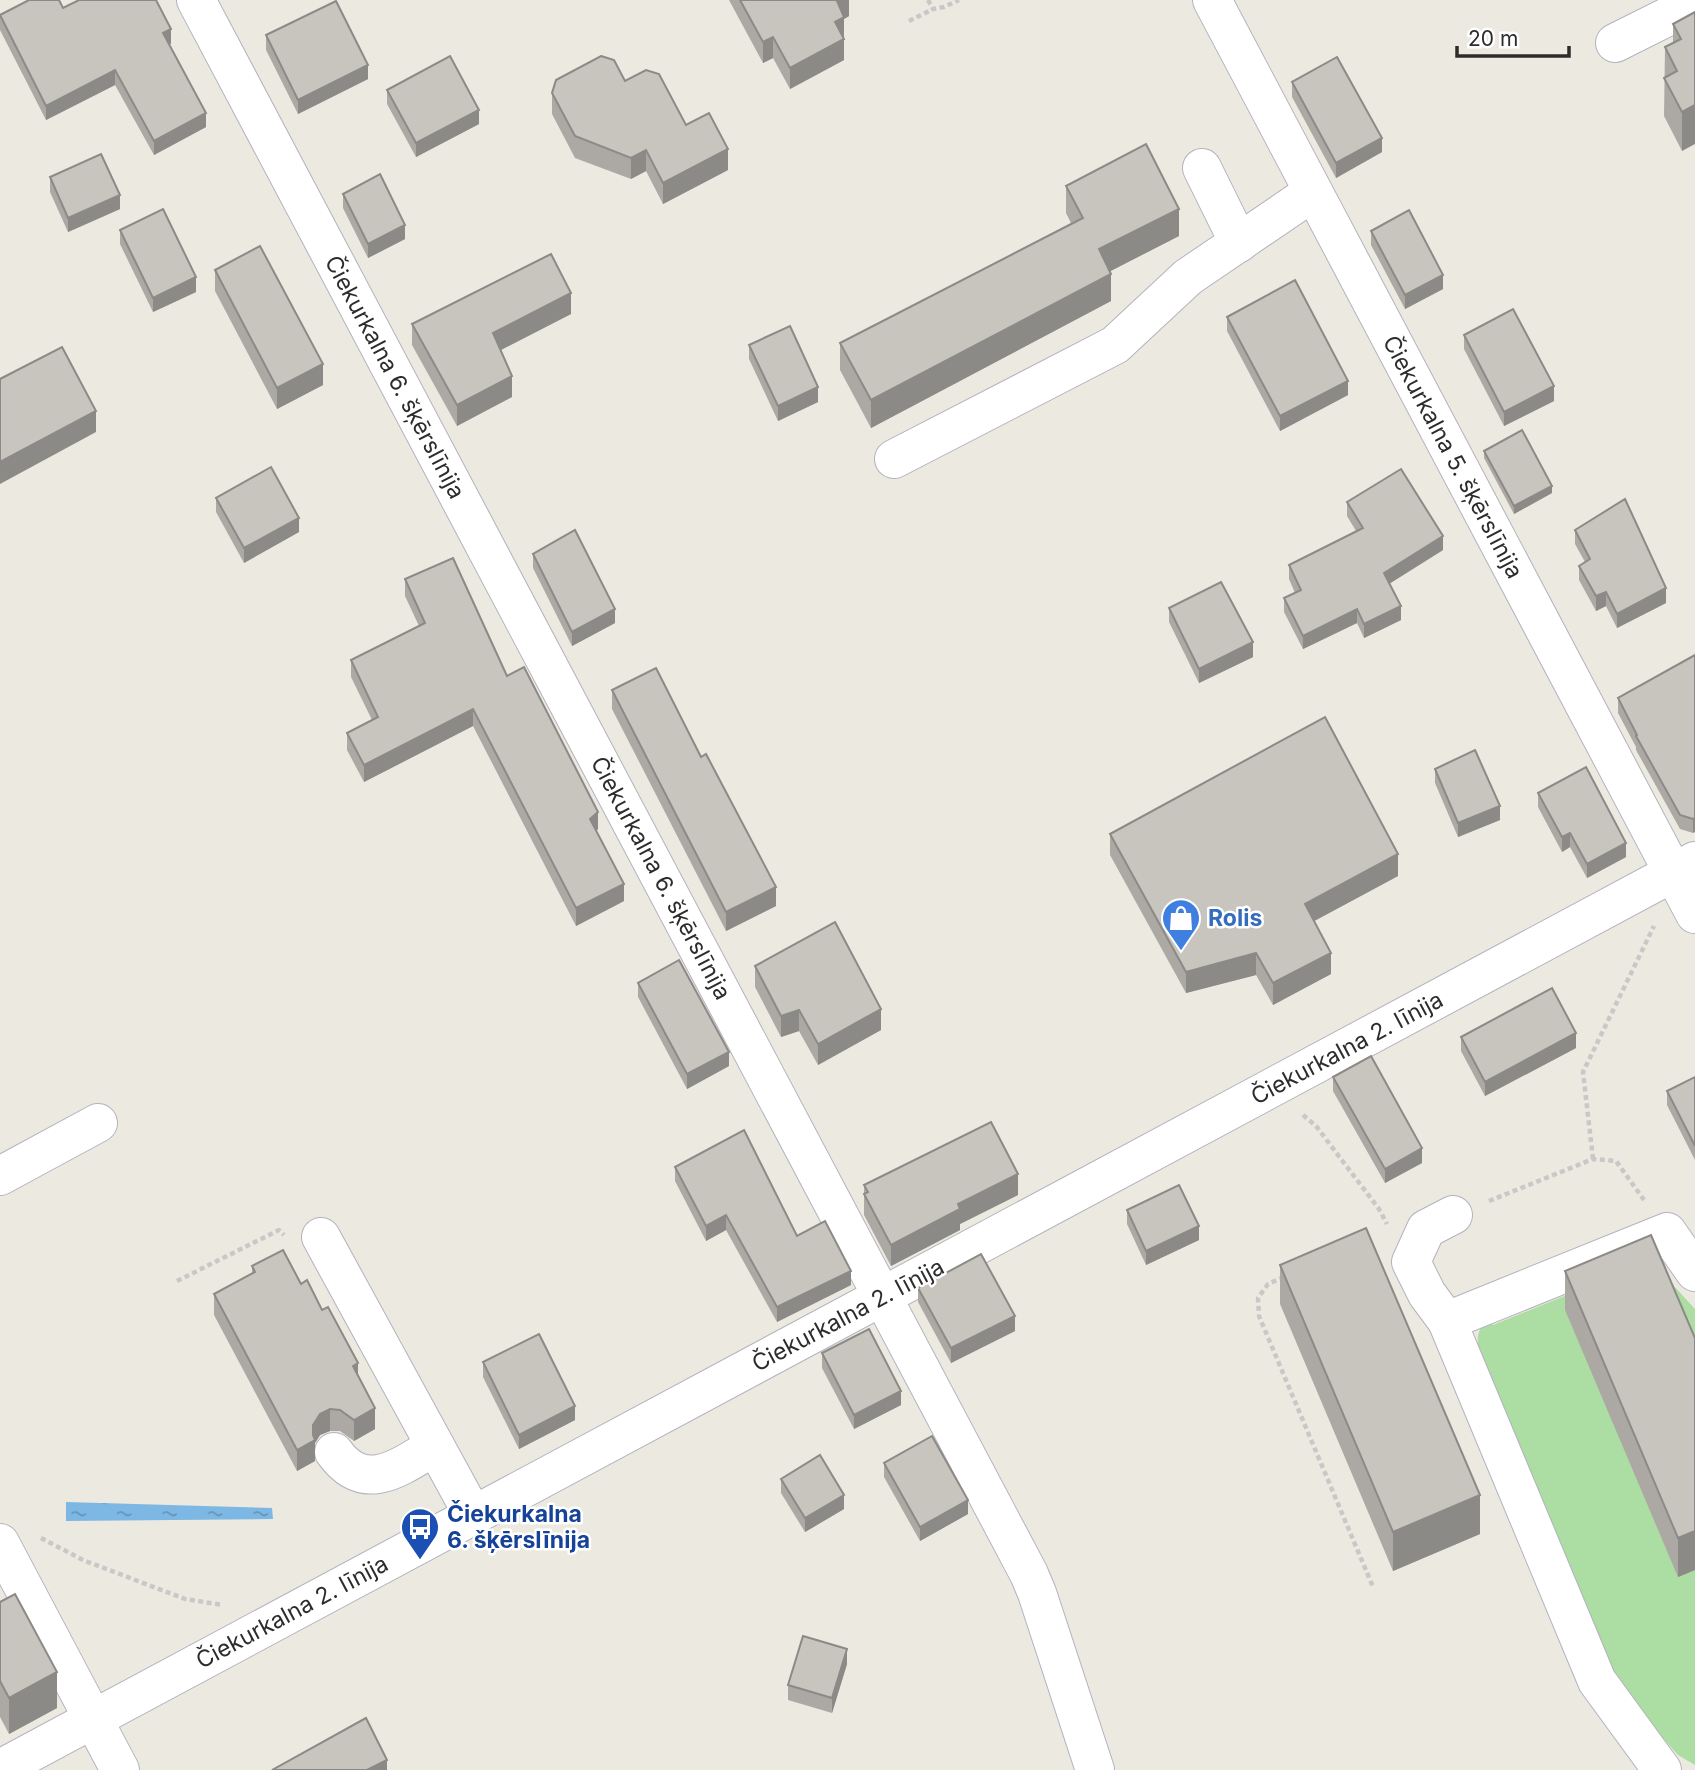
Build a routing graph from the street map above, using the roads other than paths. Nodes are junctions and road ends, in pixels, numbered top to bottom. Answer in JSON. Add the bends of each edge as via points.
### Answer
{"nodes":[{"id":1,"x":195,"y":0,"type":"edge"},
{"id":2,"x":1212,"y":0,"type":"edge"},
{"id":3,"x":1695,"y":3,"type":"edge"},
{"id":4,"x":1615,"y":43,"type":"dead end"},
{"id":5,"x":1202,"y":168,"type":"dead end"},
{"id":6,"x":1313,"y":192,"type":"junction"},
{"id":7,"x":1239,"y":243,"type":"junction"},
{"id":8,"x":894,"y":459,"type":"dead end"},
{"id":9,"x":1684,"y":867,"type":"edge"},
{"id":10,"x":1695,"y":914,"type":"edge"},
{"id":11,"x":98,"y":1123,"type":"dead end"},
{"id":12,"x":0,"y":1176,"type":"edge"},
{"id":13,"x":1453,"y":1215,"type":"road end"},
{"id":14,"x":321,"y":1237,"type":"road end"},
{"id":15,"x":1695,"y":1272,"type":"edge"},
{"id":16,"x":882,"y":1297,"type":"junction"},
{"id":17,"x":1447,"y":1321,"type":"junction"},
{"id":18,"x":435,"y":1446,"type":"junction"},
{"id":19,"x":334,"y":1452,"type":"dead end"},
{"id":20,"x":473,"y":1515,"type":"junction"},
{"id":21,"x":0,"y":1543,"type":"edge"},
{"id":22,"x":93,"y":1720,"type":"junction"},
{"id":23,"x":0,"y":1769,"type":"edge"},
{"id":24,"x":120,"y":1770,"type":"edge"},
{"id":25,"x":1095,"y":1770,"type":"edge"},
{"id":26,"x":1662,"y":1770,"type":"edge"}],
"edges":[{"from":1,"to":16,"type":"street","name":"Čiekurkalna 6. šķērslīnija"},
{"from":2,"to":6,"type":"street","name":"Čiekurkalna 5. šķērslīnija"},
{"from":3,"to":4,"type":"street"},
{"from":5,"to":7,"type":"street"},
{"from":6,"to":7,"type":"street"},
{"from":6,"to":9,"type":"street","name":"Čiekurkalna 5. šķērslīnija"},
{"from":7,"to":8,"type":"street","via":[[1188,277],[1115,345]]},
{"from":9,"to":10,"type":"street","name":"Čiekurkalna 5. šķērslīnija"},
{"from":9,"to":16,"type":"street","name":"Čiekurkalna 2. līnija"},
{"from":11,"to":12,"type":"street"},
{"from":13,"to":17,"type":"street","via":[[1426,1229],[1411,1262]]},
{"from":14,"to":18,"type":"street"},
{"from":15,"to":17,"type":"street","via":[[1667,1233]]},
{"from":16,"to":20,"type":"street","name":"Čiekurkalna 2. līnija"},
{"from":16,"to":25,"type":"street","name":"Čiekurkalna 6. šķērslīnija","via":[[1029,1574]]},
{"from":17,"to":26,"type":"street","via":[[1597,1681]]},
{"from":18,"to":19,"type":"street","via":[[393,1470],[374,1475],[351,1470]]},
{"from":18,"to":20,"type":"street"},
{"from":20,"to":22,"type":"street","name":"Čiekurkalna 2. līnija"},
{"from":21,"to":22,"type":"street"},
{"from":22,"to":23,"type":"street","name":"Čiekurkalna 2. līnija"},
{"from":22,"to":24,"type":"street"}]}
